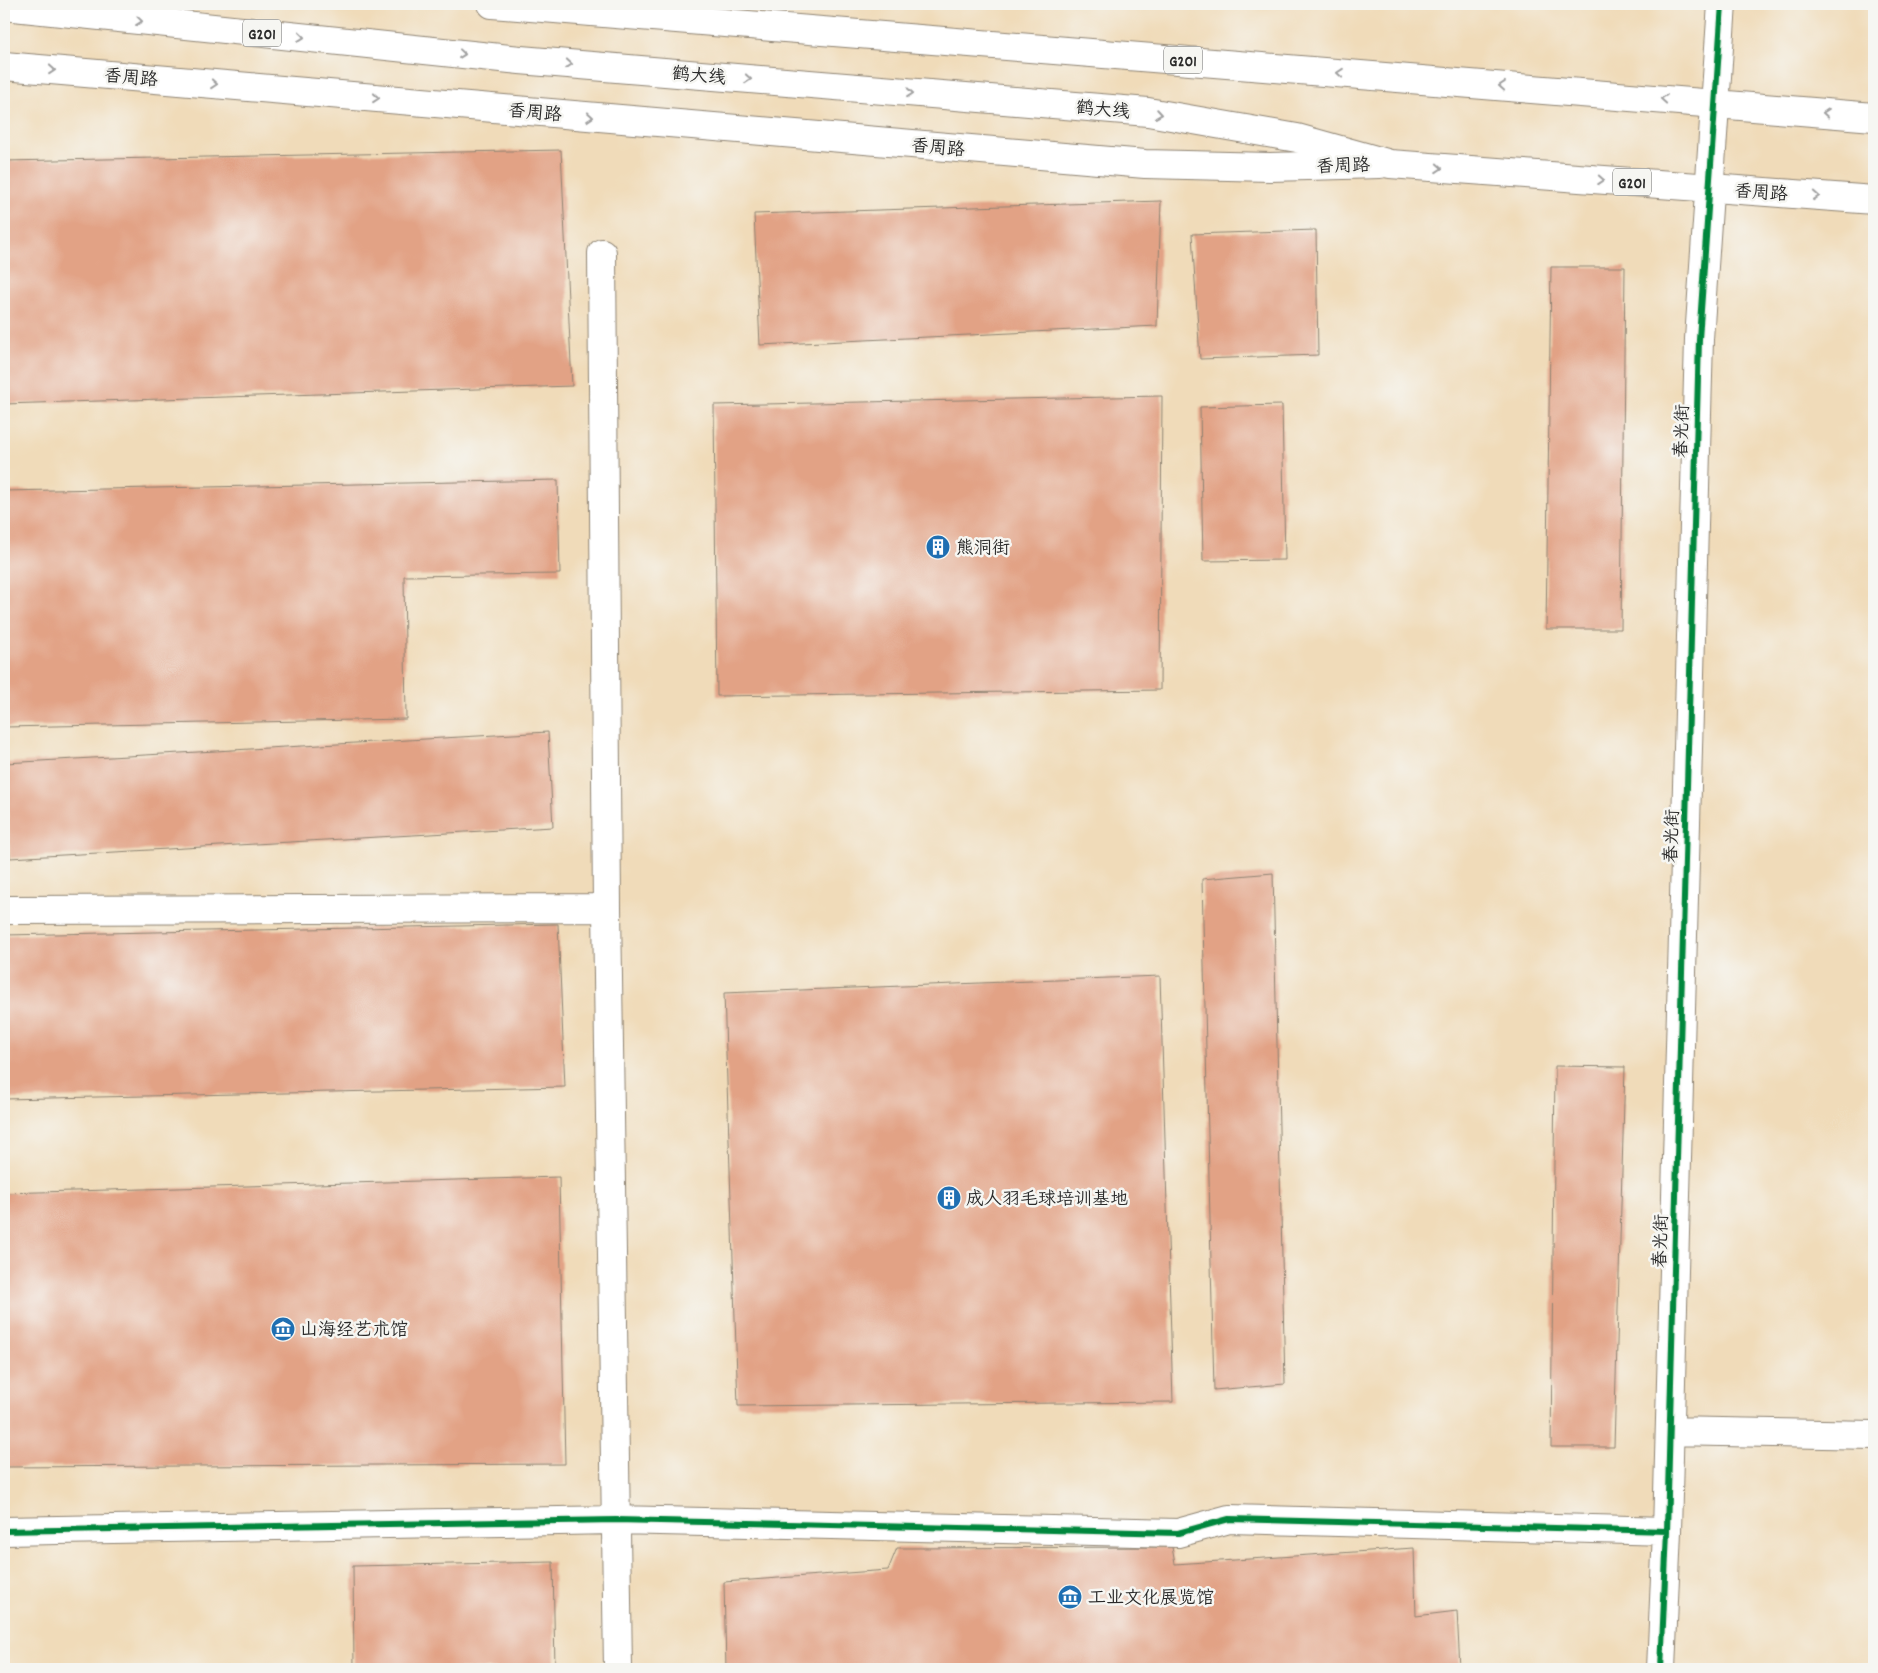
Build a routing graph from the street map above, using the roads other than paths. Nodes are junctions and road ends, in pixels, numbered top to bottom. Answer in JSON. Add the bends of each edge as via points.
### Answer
{"nodes":[{"id":1,"x":492,"y":4,"type":"edge"},
{"id":2,"x":1722,"y":4,"type":"edge"},
{"id":3,"x":4,"y":6,"type":"edge"},
{"id":4,"x":4,"y":66,"type":"edge"},
{"id":5,"x":1715,"y":104,"type":"junction"},
{"id":6,"x":1874,"y":117,"type":"edge"},
{"id":7,"x":1390,"y":164,"type":"junction"},
{"id":8,"x":1709,"y":188,"type":"junction"},
{"id":9,"x":1874,"y":200,"type":"edge"},
{"id":10,"x":602,"y":253,"type":"dead end"},
{"id":11,"x":607,"y":908,"type":"junction"},
{"id":12,"x":4,"y":910,"type":"edge"},
{"id":13,"x":1670,"y":1431,"type":"junction"},
{"id":14,"x":1874,"y":1435,"type":"edge"},
{"id":15,"x":616,"y":1520,"type":"junction"},
{"id":16,"x":4,"y":1530,"type":"edge"},
{"id":17,"x":1667,"y":1531,"type":"junction"},
{"id":18,"x":618,"y":1669,"type":"edge"},
{"id":19,"x":1661,"y":1669,"type":"edge"}],
"edges":[{"from":5,"to":1,"type":"main road","number":"G201","one_way":true},
{"from":2,"to":5,"type":"main road","name":"春光街"},
{"from":3,"to":7,"type":"main road","name":"鹤大线","number":"G201","one_way":true,"via":[[520,60],[1148,112],[1298,138]]},
{"from":4,"to":7,"type":"main road","name":"香周路","one_way":true,"via":[[1145,164],[1270,167]]},
{"from":6,"to":5,"type":"main road","number":"G201","one_way":true},
{"from":5,"to":8,"type":"main road","name":"春光街"},
{"from":7,"to":8,"type":"main road","name":"香周路","number":"G201","one_way":true},
{"from":8,"to":9,"type":"main road","name":"香周路","number":"G201","one_way":true},
{"from":8,"to":13,"type":"main road","name":"春光街","via":[[1699,339]]},
{"from":10,"to":11,"type":"main road"},
{"from":11,"to":12,"type":"main road"},
{"from":11,"to":15,"type":"main road"},
{"from":13,"to":14,"type":"main road"},
{"from":13,"to":17,"type":"main road","name":"春光街"},
{"from":15,"to":16,"type":"main road"},
{"from":15,"to":17,"type":"main road","via":[[1178,1533],[1229,1519]]},
{"from":15,"to":18,"type":"main road"},
{"from":17,"to":19,"type":"main road","name":"春光街"}]}
